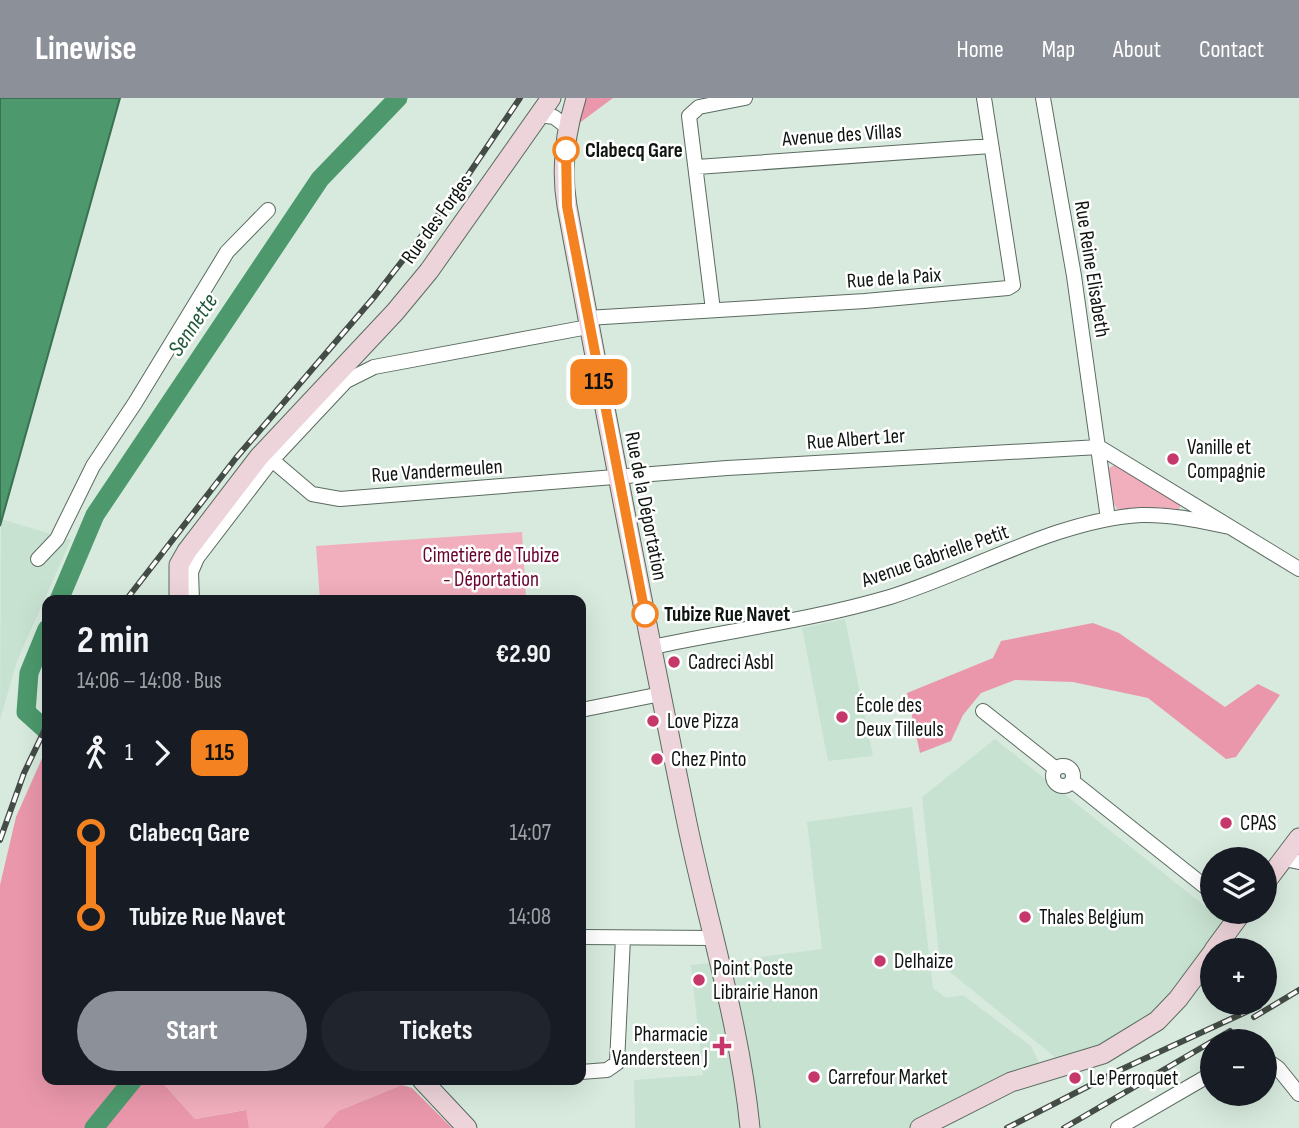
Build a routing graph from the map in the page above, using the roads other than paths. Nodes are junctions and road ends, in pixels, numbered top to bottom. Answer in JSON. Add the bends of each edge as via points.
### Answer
{"nodes":[{"id":1,"x":551,"y":98,"type":"edge"},
{"id":2,"x":576,"y":98,"type":"edge"},
{"id":3,"x":745,"y":98,"type":"edge"},
{"id":4,"x":984,"y":98,"type":"edge"},
{"id":5,"x":1043,"y":98,"type":"edge"},
{"id":6,"x":539,"y":115,"type":"junction"},
{"id":7,"x":567,"y":127,"type":"junction"},
{"id":8,"x":991,"y":146,"type":"junction"},
{"id":9,"x":697,"y":167,"type":"junction"},
{"id":10,"x":268,"y":210,"type":"dead end"},
{"id":11,"x":713,"y":310,"type":"junction"},
{"id":12,"x":588,"y":323,"type":"junction"},
{"id":13,"x":350,"y":359,"type":"junction"},
{"id":14,"x":346,"y":381,"type":"junction"},
{"id":15,"x":1099,"y":447,"type":"junction"},
{"id":16,"x":272,"y":460,"type":"junction"},
{"id":17,"x":617,"y":479,"type":"junction"},
{"id":18,"x":1108,"y":519,"type":"junction"},
{"id":19,"x":1230,"y":527,"type":"junction"},
{"id":20,"x":38,"y":559,"type":"dead end"},
{"id":21,"x":1299,"y":569,"type":"edge"},
{"id":22,"x":178,"y":595,"type":"edge"},
{"id":23,"x":192,"y":595,"type":"edge"},
{"id":24,"x":652,"y":648,"type":"junction"},
{"id":25,"x":661,"y":694,"type":"junction"},
{"id":26,"x":586,"y":709,"type":"edge"},
{"id":27,"x":983,"y":711,"type":"dead end"},
{"id":28,"x":1295,"y":850,"type":"edge"},
{"id":29,"x":1277,"y":870,"type":"edge"},
{"id":30,"x":1200,"y":883,"type":"edge"},
{"id":31,"x":586,"y":937,"type":"edge"},
{"id":32,"x":623,"y":938,"type":"junction"},
{"id":33,"x":713,"y":938,"type":"junction"},
{"id":34,"x":1200,"y":969,"type":"edge"},
{"id":35,"x":1277,"y":1067,"type":"edge"},
{"id":36,"x":586,"y":1072,"type":"edge"},
{"id":37,"x":1200,"y":1081,"type":"edge"},
{"id":38,"x":427,"y":1085,"type":"edge"},
{"id":39,"x":1299,"y":1094,"type":"edge"},
{"id":40,"x":467,"y":1128,"type":"edge"},
{"id":41,"x":750,"y":1128,"type":"edge"},
{"id":42,"x":920,"y":1128,"type":"edge"},
{"id":43,"x":1118,"y":1128,"type":"edge"}],
"edges":[{"from":1,"to":6,"type":"main road","name":"Rue des Forges"},
{"from":2,"to":7,"type":"main road","name":"Rue de la Déportation"},
{"from":3,"to":9,"type":"street","via":[[693,111]]},
{"from":4,"to":8,"type":"street","name":"Rue de la Paix"},
{"from":5,"to":15,"type":"street","name":"Rue Reine Elisabeth"},
{"from":6,"to":7,"type":"street","via":[[554,117]]},
{"from":6,"to":13,"type":"main road","name":"Rue des Forges","via":[[429,271]]},
{"from":7,"to":12,"type":"main road","name":"Rue de la Déportation","via":[[564,189]]},
{"from":8,"to":9,"type":"street","name":"Avenue des Villas"},
{"from":8,"to":11,"type":"street","name":"Rue de la Paix","via":[[1013,285],[947,295]]},
{"from":9,"to":11,"type":"street"},
{"from":10,"to":20,"type":"street","via":[[227,252],[93,466],[57,538]]},
{"from":11,"to":12,"type":"street","name":"Rue de la Paix"},
{"from":12,"to":14,"type":"street","via":[[373,367]]},
{"from":12,"to":17,"type":"main road","name":"Rue de la Déportation"},
{"from":13,"to":14,"type":"street"},
{"from":13,"to":22,"type":"main road","name":"Rue des Forges","via":[[259,457],[187,551],[179,565]]},
{"from":14,"to":16,"type":"street"},
{"from":15,"to":17,"type":"street","name":"Rue Albert 1er"},
{"from":15,"to":18,"type":"street","name":"Rue Reine Elisabeth"},
{"from":15,"to":19,"type":"street"},
{"from":16,"to":17,"type":"street","name":"Rue Vandermeulen","via":[[312,494],[340,499]]},
{"from":16,"to":23,"type":"street","via":[[197,558],[191,572]]},
{"from":17,"to":24,"type":"main road","name":"Rue de la Déportation"},
{"from":18,"to":19,"type":"street","name":"Avenue Gabrielle Petit","via":[[1184,517]]},
{"from":18,"to":24,"type":"street","name":"Avenue Gabrielle Petit","via":[[888,597]]},
{"from":19,"to":21,"type":"street"},
{"from":24,"to":25,"type":"main road","name":"Rue de la Déportation"},
{"from":25,"to":26,"type":"street"},
{"from":25,"to":33,"type":"main road","name":"Rue de la Déportation"},
{"from":27,"to":30,"type":"street","via":[[1056,769],[1056,782],[1072,781]]},
{"from":28,"to":29,"type":"main road"},
{"from":31,"to":32,"type":"street"},
{"from":32,"to":33,"type":"street"},
{"from":32,"to":36,"type":"street","via":[[617,1063],[607,1070]]},
{"from":33,"to":41,"type":"main road","name":"Rue de la Déportation"},
{"from":34,"to":42,"type":"main road","via":[[1157,1021],[1103,1054],[1011,1082]]},
{"from":35,"to":39,"type":"street"},
{"from":37,"to":43,"type":"street"},
{"from":38,"to":40,"type":"main road"}]}
